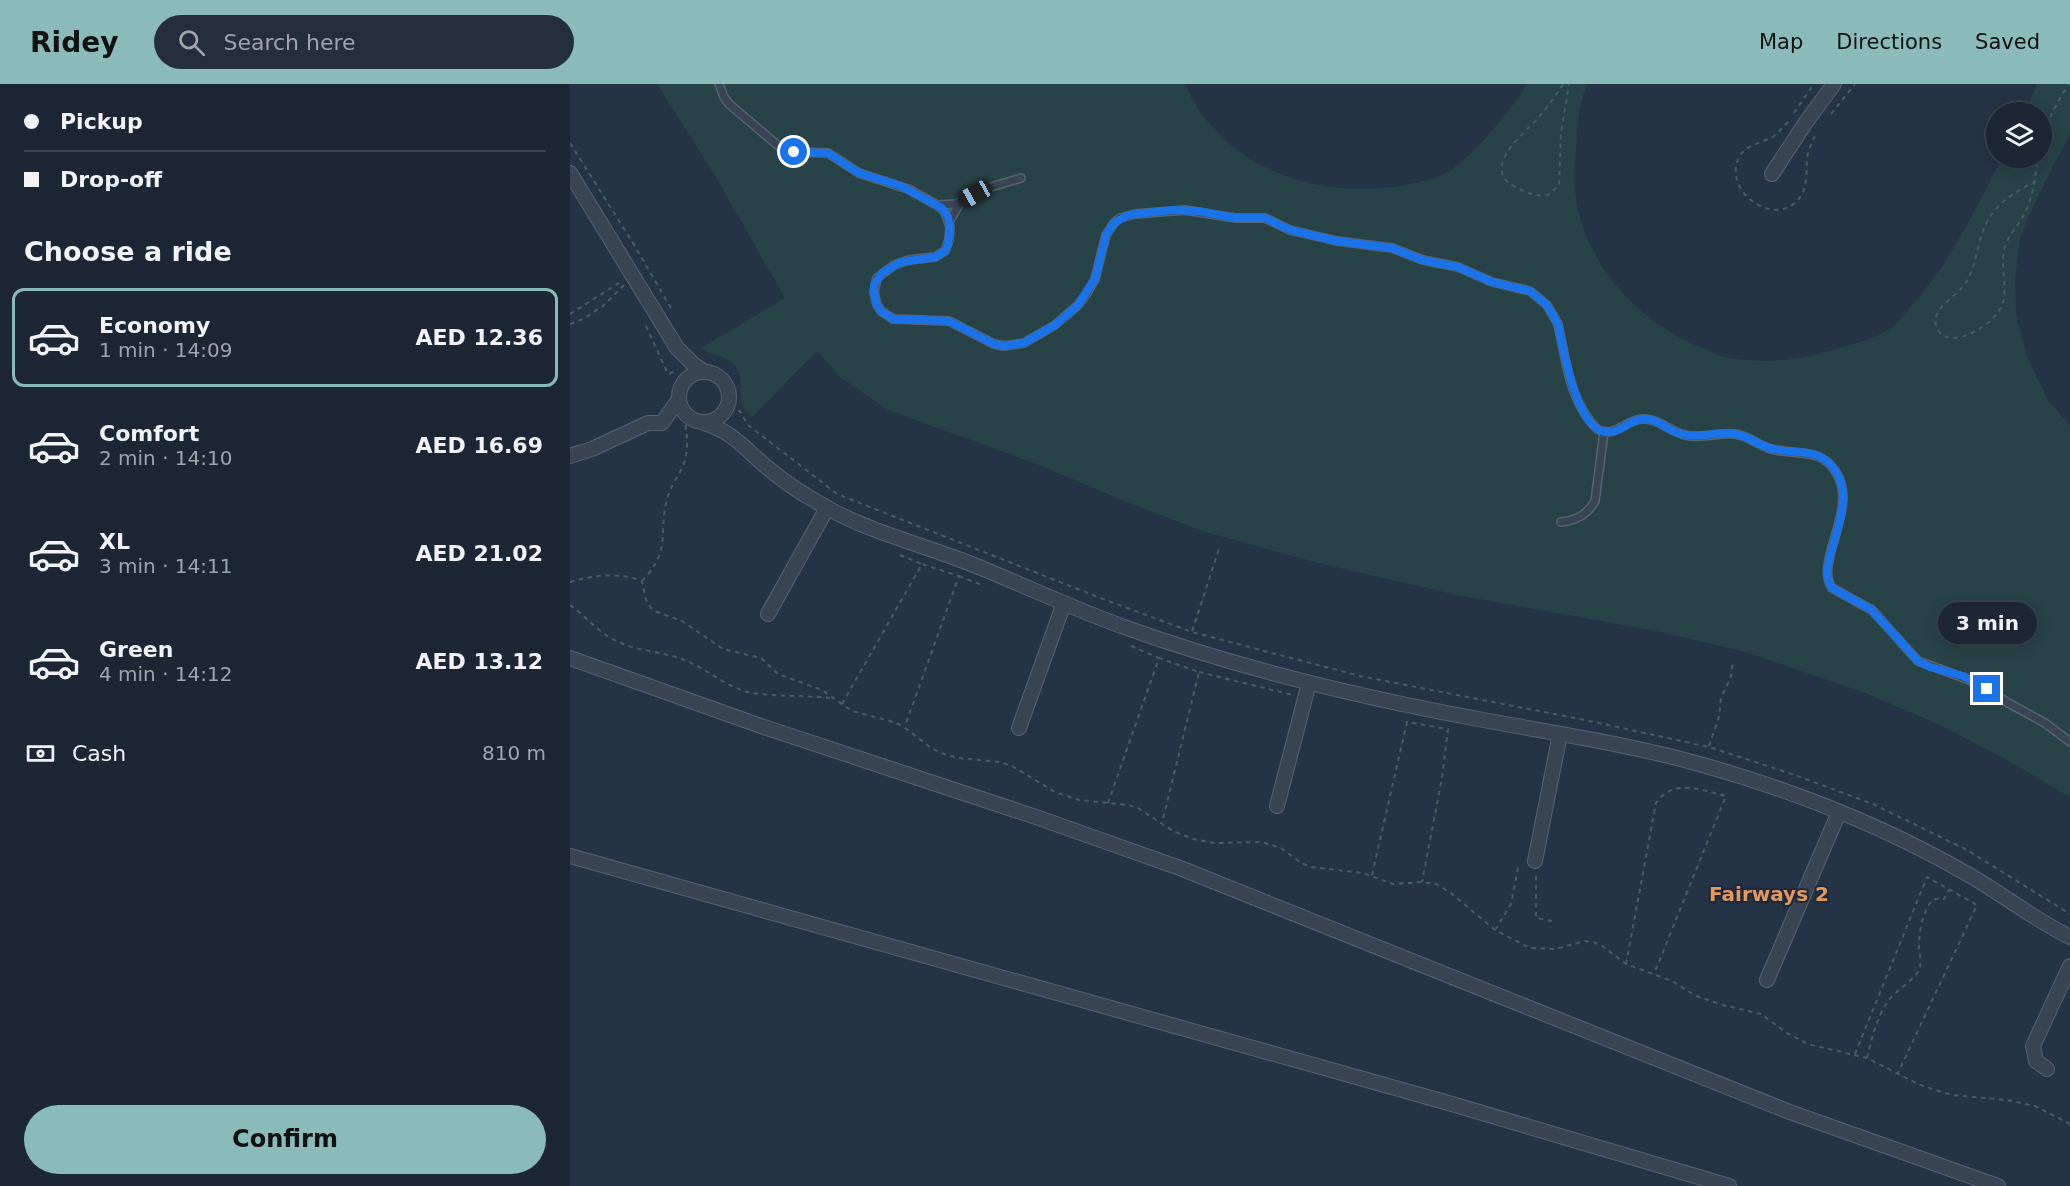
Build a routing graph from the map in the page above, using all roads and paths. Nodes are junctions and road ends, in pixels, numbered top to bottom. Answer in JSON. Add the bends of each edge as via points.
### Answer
{"nodes":[{"id":1,"x":719,"y":84,"type":"edge"},
{"id":2,"x":1563,"y":84,"type":"edge"},
{"id":3,"x":1569,"y":84,"type":"edge"},
{"id":4,"x":1834,"y":84,"type":"edge"},
{"id":5,"x":2068,"y":84,"type":"edge"},
{"id":6,"x":2052,"y":113,"type":"edge"},
{"id":7,"x":570,"y":143,"type":"edge"},
{"id":8,"x":2037,"y":168,"type":"edge"},
{"id":9,"x":570,"y":173,"type":"edge"},
{"id":10,"x":1772,"y":174,"type":"dead end"},
{"id":11,"x":1021,"y":178,"type":"dead end"},
{"id":12,"x":2036,"y":181,"type":"junction"},
{"id":13,"x":962,"y":201,"type":"junction"},
{"id":14,"x":937,"y":205,"type":"junction"},
{"id":15,"x":950,"y":222,"type":"junction"},
{"id":16,"x":624,"y":285,"type":"junction"},
{"id":17,"x":628,"y":292,"type":"dead end"},
{"id":18,"x":570,"y":314,"type":"edge"},
{"id":19,"x":676,"y":318,"type":"dead end"},
{"id":20,"x":644,"y":323,"type":"dead end"},
{"id":21,"x":570,"y":324,"type":"edge"},
{"id":22,"x":677,"y":348,"type":"junction"},
{"id":23,"x":681,"y":369,"type":"junction"},
{"id":24,"x":705,"y":372,"type":"junction"},
{"id":25,"x":680,"y":393,"type":"junction"},
{"id":26,"x":729,"y":407,"type":"junction"},
{"id":27,"x":695,"y":422,"type":"junction"},
{"id":28,"x":648,"y":423,"type":"junction"},
{"id":29,"x":1604,"y":432,"type":"junction"},
{"id":30,"x":739,"y":440,"type":"junction"},
{"id":31,"x":570,"y":456,"type":"edge"},
{"id":32,"x":827,"y":508,"type":"junction"},
{"id":33,"x":1561,"y":522,"type":"dead end"},
{"id":34,"x":1220,"y":546,"type":"dead end"},
{"id":35,"x":642,"y":581,"type":"junction"},
{"id":36,"x":570,"y":582,"type":"edge"},
{"id":37,"x":1064,"y":603,"type":"junction"},
{"id":38,"x":570,"y":605,"type":"edge"},
{"id":39,"x":768,"y":615,"type":"dead end"},
{"id":40,"x":1192,"y":632,"type":"junction"},
{"id":41,"x":1187,"y":648,"type":"junction"},
{"id":42,"x":570,"y":658,"type":"edge"},
{"id":43,"x":1733,"y":660,"type":"dead end"},
{"id":44,"x":1309,"y":683,"type":"junction"},
{"id":45,"x":833,"y":698,"type":"junction"},
{"id":46,"x":842,"y":704,"type":"junction"},
{"id":47,"x":904,"y":727,"type":"junction"},
{"id":48,"x":1019,"y":728,"type":"dead end"},
{"id":49,"x":1560,"y":734,"type":"junction"},
{"id":50,"x":2070,"y":742,"type":"edge"},
{"id":51,"x":1709,"y":747,"type":"junction"},
{"id":52,"x":1703,"y":765,"type":"junction"},
{"id":53,"x":1108,"y":803,"type":"junction"},
{"id":54,"x":1277,"y":806,"type":"dead end"},
{"id":55,"x":1839,"y":812,"type":"junction"},
{"id":56,"x":1162,"y":823,"type":"junction"},
{"id":57,"x":570,"y":856,"type":"edge"},
{"id":58,"x":1533,"y":868,"type":"junction"},
{"id":59,"x":1372,"y":875,"type":"junction"},
{"id":60,"x":1422,"y":882,"type":"junction"},
{"id":61,"x":1950,"y":890,"type":"junction"},
{"id":62,"x":2070,"y":914,"type":"edge"},
{"id":63,"x":1552,"y":921,"type":"dead end"},
{"id":64,"x":1495,"y":930,"type":"junction"},
{"id":65,"x":2070,"y":938,"type":"edge"},
{"id":66,"x":1626,"y":964,"type":"junction"},
{"id":67,"x":2070,"y":966,"type":"edge"},
{"id":68,"x":1654,"y":975,"type":"junction"},
{"id":69,"x":1767,"y":980,"type":"dead end"},
{"id":70,"x":1855,"y":1054,"type":"junction"},
{"id":71,"x":1867,"y":1058,"type":"junction"},
{"id":72,"x":2047,"y":1070,"type":"dead end"},
{"id":73,"x":1898,"y":1073,"type":"junction"},
{"id":74,"x":2070,"y":1125,"type":"edge"},
{"id":75,"x":1729,"y":1186,"type":"edge"},
{"id":76,"x":1998,"y":1186,"type":"edge"}],
"edges":[{"from":1,"to":14,"type":"lane","via":[[729,104],[781,148],[828,153],[859,173],[901,186]]},
{"from":2,"to":3,"type":"path","via":[[1503,158],[1511,185],[1533,195],[1548,195],[1559,185],[1561,133]]},
{"from":4,"to":10,"type":"street"},
{"from":5,"to":6,"type":"path"},
{"from":7,"to":19,"type":"path"},
{"from":8,"to":12,"type":"path"},
{"from":9,"to":22,"type":"street"},
{"from":11,"to":13,"type":"lane"},
{"from":12,"to":12,"type":"path","via":[[2030,201],[2005,247],[2004,297],[1998,315],[1960,338],[1943,336],[1937,330],[1937,313],[1966,283],[1988,220],[2003,201]]},
{"from":13,"to":14,"type":"lane"},
{"from":13,"to":15,"type":"lane"},
{"from":14,"to":15,"type":"lane"},
{"from":15,"to":29,"type":"lane","via":[[948,245],[941,255],[901,262],[877,278],[874,299],[886,315],[900,320],[949,321],[1004,346],[1024,343],[1055,325],[1078,305],[1099,266],[1109,228],[1120,218],[1172,210],[1265,218],[1290,230],[1392,248],[1422,260],[1458,267],[1539,297],[1558,324],[1578,401],[1594,427]]},
{"from":16,"to":17,"type":"path"},
{"from":16,"to":18,"type":"path","via":[[622,281]]},
{"from":16,"to":21,"type":"path","via":[[603,306]]},
{"from":20,"to":23,"type":"path","via":[[668,374]]},
{"from":22,"to":23,"type":"street"},
{"from":22,"to":24,"type":"street"},
{"from":23,"to":25,"type":"street"},
{"from":24,"to":25,"type":"street","via":[[691,376]]},
{"from":24,"to":26,"type":"street","via":[[724,382]]},
{"from":25,"to":27,"type":"street","via":[[684,413]]},
{"from":25,"to":28,"type":"street","via":[[662,423]]},
{"from":26,"to":27,"type":"street","via":[[711,422]]},
{"from":26,"to":30,"type":"street"},
{"from":26,"to":40,"type":"path","via":[[740,411],[748,425],[837,494]]},
{"from":27,"to":28,"type":"street","via":[[663,427]]},
{"from":27,"to":30,"type":"street","via":[[719,428]]},
{"from":27,"to":35,"type":"path","via":[[687,454],[668,498],[662,552]]},
{"from":28,"to":31,"type":"street"},
{"from":29,"to":33,"type":"lane","via":[[1595,501],[1580,517]]},
{"from":29,"to":50,"type":"lane","via":[[1644,418],[1685,435],[1734,434],[1773,449],[1823,458],[1837,474],[1843,495],[1826,573],[1832,588],[1872,610],[1918,661],[1976,682]]},
{"from":30,"to":32,"type":"street","via":[[778,477]]},
{"from":32,"to":37,"type":"street"},
{"from":32,"to":39,"type":"street"},
{"from":34,"to":40,"type":"path"},
{"from":35,"to":36,"type":"path","via":[[605,576]]},
{"from":35,"to":45,"type":"path","via":[[646,600],[657,612],[682,621],[723,649],[761,658],[778,674],[814,686]]},
{"from":37,"to":41,"type":"street"},
{"from":37,"to":48,"type":"street"},
{"from":38,"to":45,"type":"path","via":[[611,639],[687,661],[738,689]]},
{"from":40,"to":41,"type":"path"},
{"from":40,"to":51,"type":"path","via":[[1360,676]]},
{"from":41,"to":44,"type":"street"},
{"from":42,"to":76,"type":"street","via":[[1180,868],[1786,1112]]},
{"from":43,"to":51,"type":"path"},
{"from":44,"to":49,"type":"street"},
{"from":44,"to":54,"type":"street"},
{"from":45,"to":46,"type":"path"},
{"from":46,"to":47,"type":"path","via":[[852,711],[886,718]]},
{"from":46,"to":47,"type":"path","via":[[922,564],[959,576]]},
{"from":47,"to":53,"type":"path","via":[[944,754],[999,762],[1061,794]]},
{"from":49,"to":52,"type":"street"},
{"from":49,"to":58,"type":"street"},
{"from":51,"to":52,"type":"path"},
{"from":51,"to":62,"type":"path","via":[[1873,804],[1967,850]]},
{"from":52,"to":55,"type":"street"},
{"from":53,"to":56,"type":"path","via":[[1138,808]]},
{"from":53,"to":56,"type":"path","via":[[1159,658],[1199,672]]},
{"from":55,"to":65,"type":"street","via":[[1972,876]]},
{"from":55,"to":69,"type":"street"},
{"from":56,"to":59,"type":"path","via":[[1193,839],[1272,844],[1311,867]]},
{"from":57,"to":75,"type":"street","via":[[1390,1086]]},
{"from":58,"to":63,"type":"path","via":[[1536,918]]},
{"from":58,"to":64,"type":"path","via":[[1518,868],[1510,904]]},
{"from":59,"to":60,"type":"path","via":[[1393,884]]},
{"from":59,"to":60,"type":"path","via":[[1407,722],[1448,729]]},
{"from":60,"to":64,"type":"path","via":[[1444,888]]},
{"from":61,"to":70,"type":"path","via":[[1927,877]]},
{"from":61,"to":71,"type":"path","via":[[1944,899],[1933,899],[1928,905],[1920,930],[1920,968],[1882,1010]]},
{"from":61,"to":73,"type":"path","via":[[1977,905]]},
{"from":64,"to":66,"type":"path","via":[[1542,950],[1593,942]]},
{"from":66,"to":68,"type":"path"},
{"from":66,"to":68,"type":"path","via":[[1656,803],[1676,787],[1726,796]]},
{"from":67,"to":72,"type":"street","via":[[2032,1046],[2036,1061]]},
{"from":68,"to":70,"type":"path","via":[[1708,1001],[1761,1014],[1808,1044]]},
{"from":70,"to":71,"type":"path"},
{"from":71,"to":73,"type":"path"},
{"from":73,"to":74,"type":"path","via":[[1952,1095],[2035,1106]]}]}
